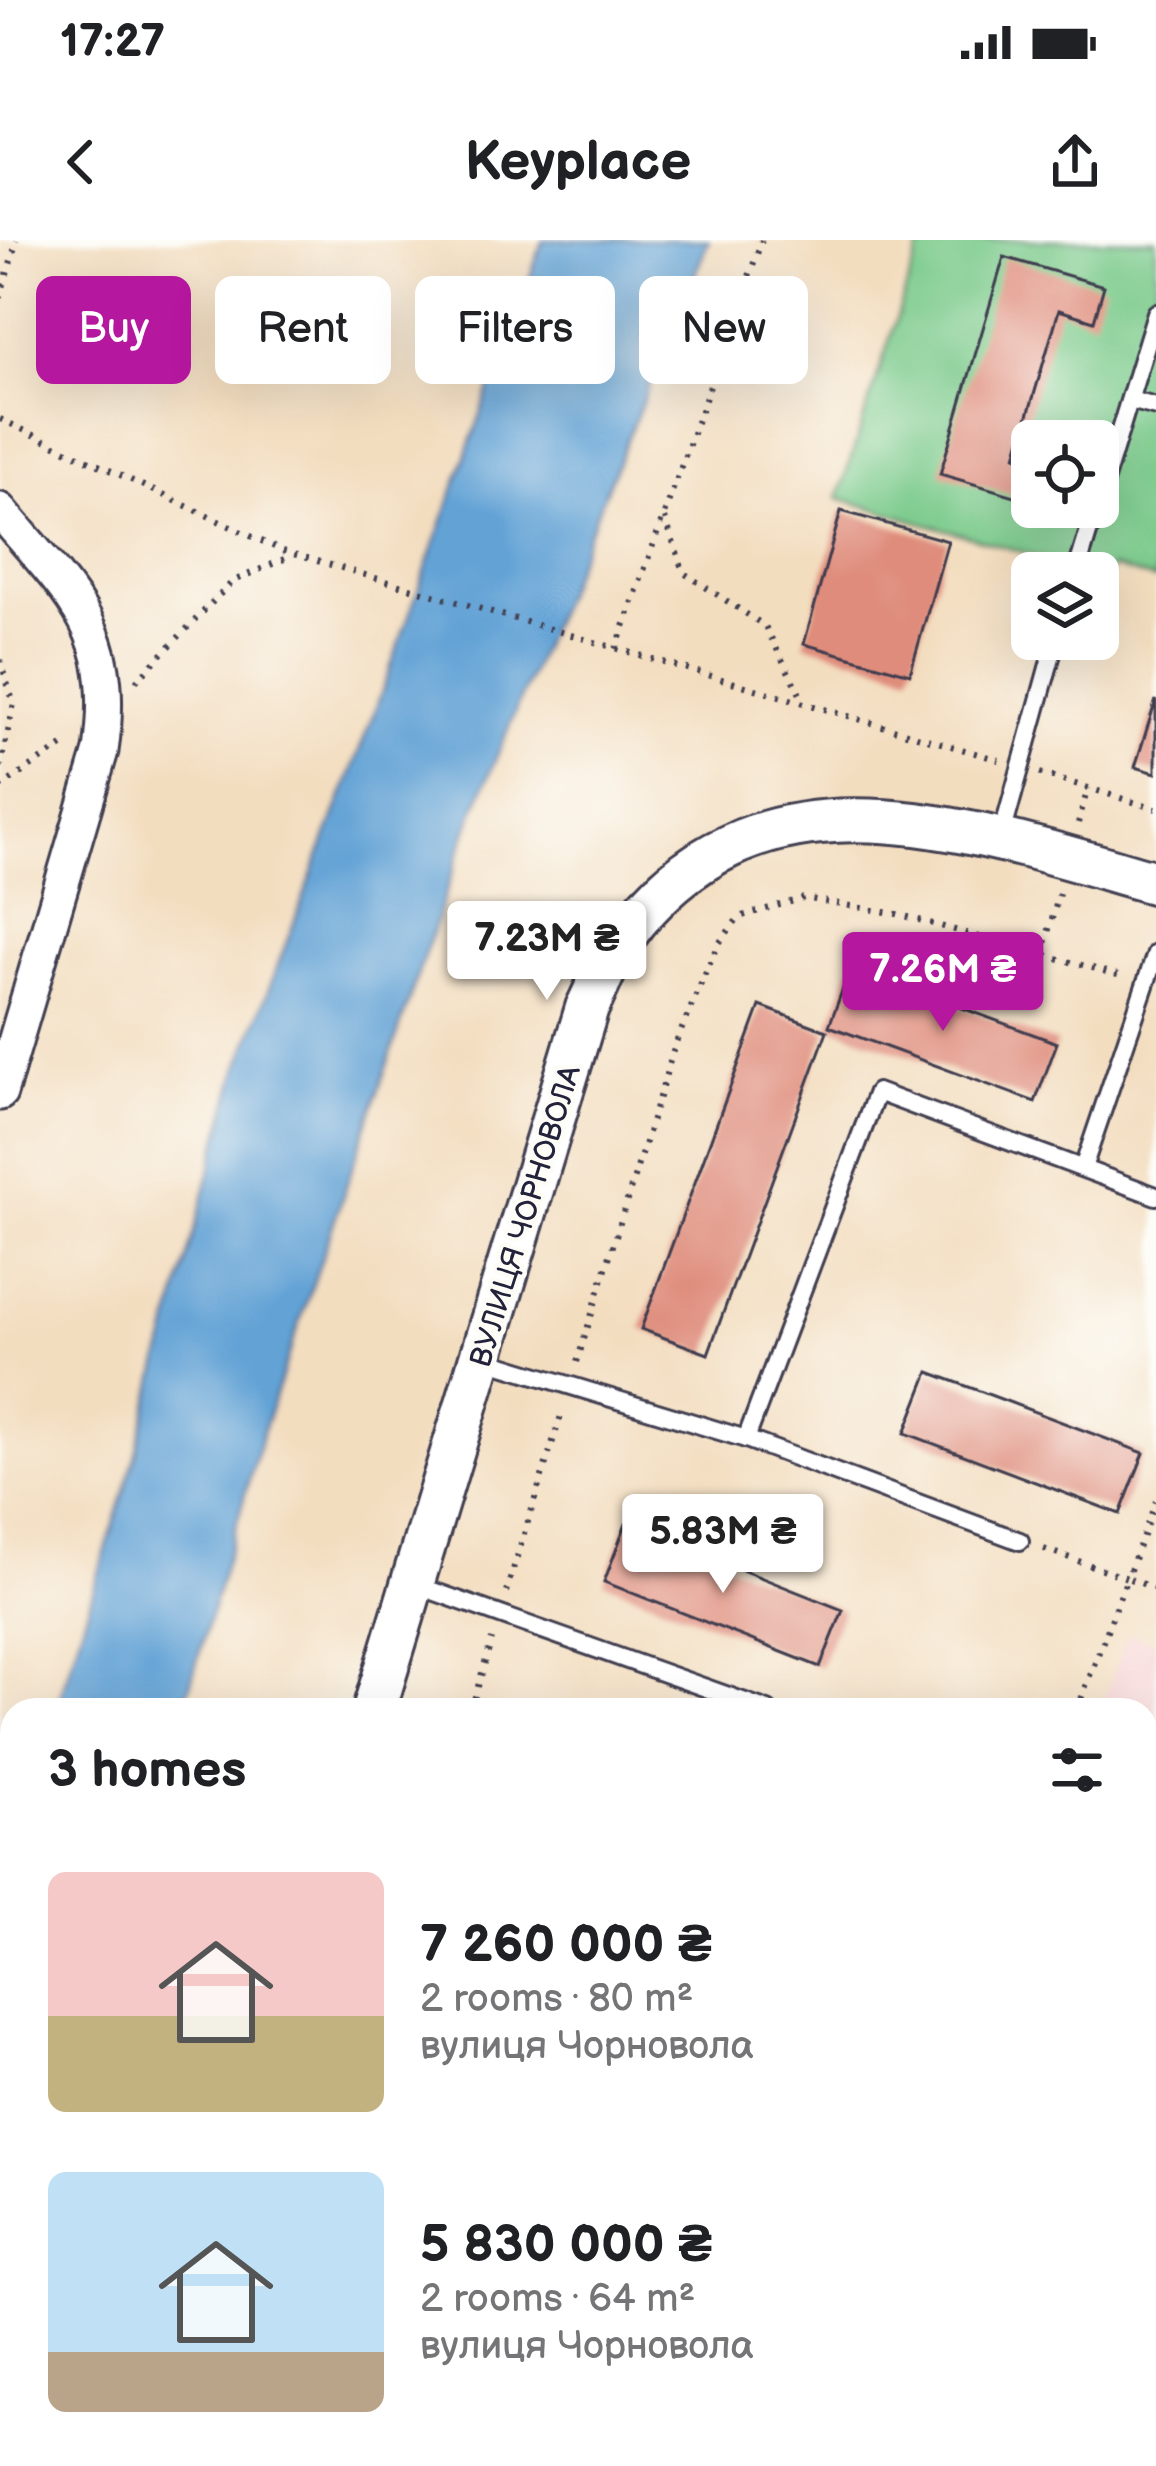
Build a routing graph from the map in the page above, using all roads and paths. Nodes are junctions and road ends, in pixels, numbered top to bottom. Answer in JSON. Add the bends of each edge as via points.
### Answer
{"nodes":[{"id":1,"x":17,"y":240,"type":"edge"},
{"id":2,"x":762,"y":240,"type":"edge"},
{"id":3,"x":0,"y":298,"type":"edge"},
{"id":4,"x":1156,"y":313,"type":"edge"},
{"id":5,"x":1130,"y":400,"type":"junction"},
{"id":6,"x":1156,"y":407,"type":"edge"},
{"id":7,"x":0,"y":419,"type":"edge"},
{"id":8,"x":1119,"y":435,"type":"edge"},
{"id":9,"x":0,"y":510,"type":"edge"},
{"id":10,"x":664,"y":514,"type":"junction"},
{"id":11,"x":295,"y":555,"type":"junction"},
{"id":12,"x":616,"y":649,"type":"junction"},
{"id":13,"x":0,"y":660,"type":"edge"},
{"id":14,"x":1050,"y":660,"type":"edge"},
{"id":15,"x":804,"y":701,"type":"junction"},
{"id":16,"x":107,"y":708,"type":"junction"},
{"id":17,"x":1018,"y":766,"type":"junction"},
{"id":18,"x":0,"y":768,"type":"edge"},
{"id":19,"x":0,"y":787,"type":"edge"},
{"id":20,"x":1156,"y":809,"type":"edge"},
{"id":21,"x":1001,"y":839,"type":"junction"},
{"id":22,"x":1156,"y":883,"type":"edge"},
{"id":23,"x":1156,"y":953,"type":"edge"},
{"id":24,"x":1147,"y":982,"type":"junction"},
{"id":25,"x":13,"y":1003,"type":"edge"},
{"id":26,"x":0,"y":1093,"type":"edge"},
{"id":27,"x":1084,"y":1165,"type":"junction"},
{"id":28,"x":1156,"y":1196,"type":"edge"},
{"id":29,"x":482,"y":1359,"type":"junction"},
{"id":30,"x":571,"y":1383,"type":"junction"},
{"id":31,"x":746,"y":1439,"type":"junction"},
{"id":32,"x":1156,"y":1501,"type":"edge"},
{"id":33,"x":1020,"y":1541,"type":"joint"},
{"id":34,"x":1127,"y":1578,"type":"junction"},
{"id":35,"x":411,"y":1584,"type":"junction"},
{"id":36,"x":1156,"y":1589,"type":"edge"},
{"id":37,"x":500,"y":1612,"type":"junction"},
{"id":38,"x":378,"y":1698,"type":"edge"},
{"id":39,"x":475,"y":1698,"type":"edge"},
{"id":40,"x":735,"y":1698,"type":"edge"},
{"id":41,"x":1082,"y":1698,"type":"edge"}],
"edges":[{"from":1,"to":3,"type":"path"},
{"from":2,"to":10,"type":"path"},
{"from":4,"to":5,"type":"lane"},
{"from":5,"to":6,"type":"lane"},
{"from":5,"to":8,"type":"lane"},
{"from":7,"to":11,"type":"path"},
{"from":9,"to":16,"type":"street","via":[[98,636]]},
{"from":10,"to":12,"type":"path"},
{"from":10,"to":15,"type":"path","via":[[684,573],[765,626]]},
{"from":11,"to":12,"type":"path"},
{"from":11,"to":16,"type":"path","via":[[233,581]]},
{"from":12,"to":15,"type":"path"},
{"from":13,"to":18,"type":"path","via":[[14,704]]},
{"from":14,"to":17,"type":"lane"},
{"from":15,"to":17,"type":"path"},
{"from":16,"to":19,"type":"path"},
{"from":16,"to":25,"type":"street","via":[[101,751]]},
{"from":17,"to":20,"type":"path"},
{"from":17,"to":21,"type":"lane"},
{"from":21,"to":22,"type":"street","name":"ВУЛИЦЯ ЧОРНОВОЛА"},
{"from":21,"to":29,"type":"street","name":"ВУЛИЦЯ ЧОРНОВОЛА","via":[[889,818],[838,819],[724,848],[670,883],[623,936],[586,1008]]},
{"from":23,"to":24,"type":"lane"},
{"from":24,"to":27,"type":"lane"},
{"from":24,"to":30,"type":"path","via":[[897,914],[804,898],[739,917],[717,946],[675,1045]]},
{"from":25,"to":26,"type":"street"},
{"from":27,"to":28,"type":"lane"},
{"from":27,"to":31,"type":"lane","via":[[877,1093]]},
{"from":29,"to":30,"type":"lane"},
{"from":29,"to":35,"type":"street","name":"ВУЛИЦЯ ЧОРНОВОЛА"},
{"from":30,"to":31,"type":"lane"},
{"from":30,"to":37,"type":"path"},
{"from":31,"to":33,"type":"lane"},
{"from":32,"to":34,"type":"path"},
{"from":33,"to":34,"type":"path"},
{"from":34,"to":36,"type":"path"},
{"from":34,"to":41,"type":"path"},
{"from":35,"to":37,"type":"lane"},
{"from":35,"to":38,"type":"street","name":"ВУЛИЦЯ ЧОРНОВОЛА"},
{"from":37,"to":39,"type":"path"},
{"from":37,"to":40,"type":"lane"}]}
